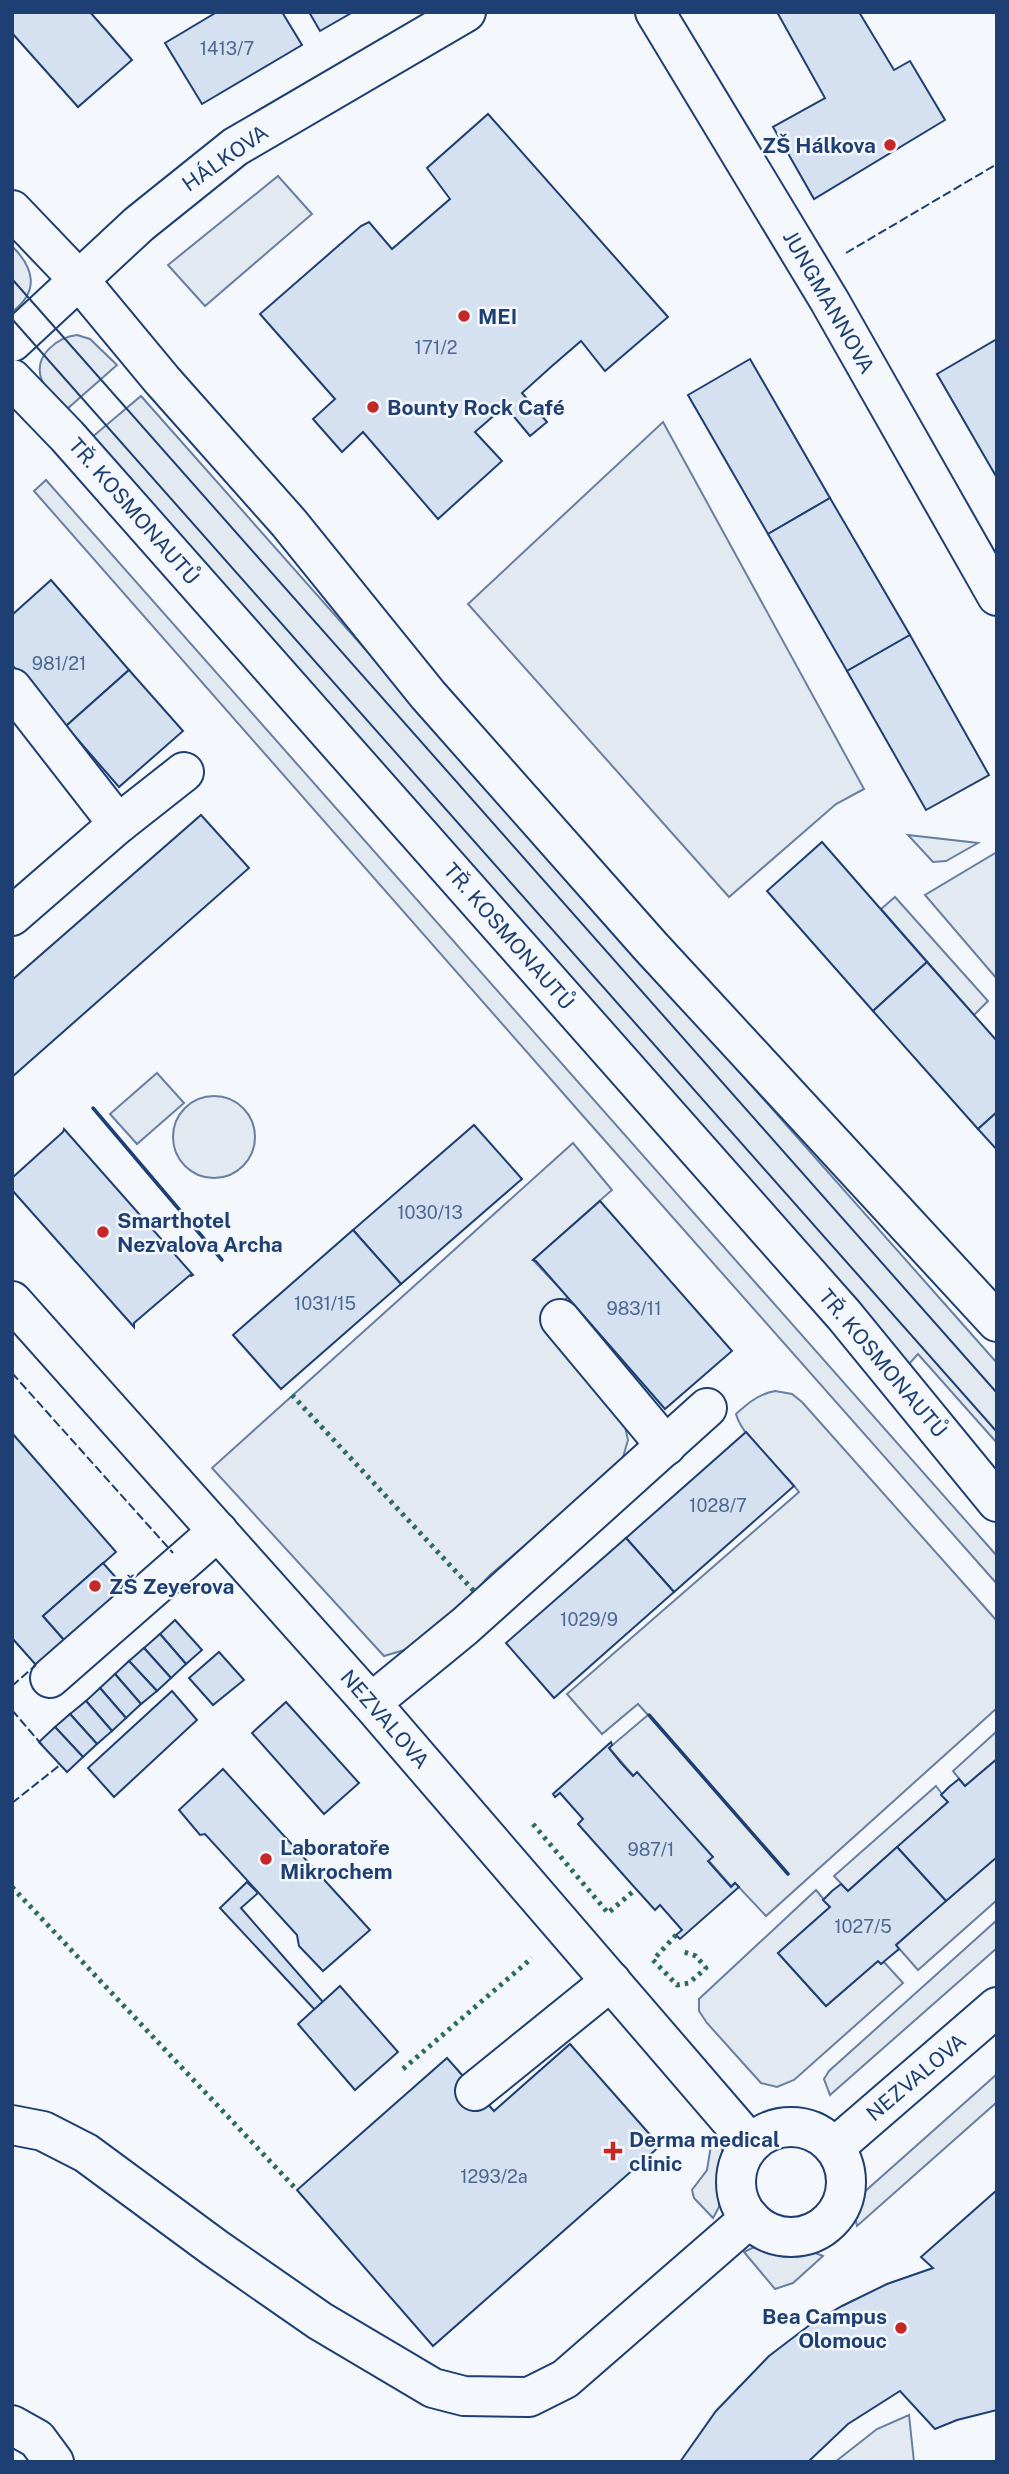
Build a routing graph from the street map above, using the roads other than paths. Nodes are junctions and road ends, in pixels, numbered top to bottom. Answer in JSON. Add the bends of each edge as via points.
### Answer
{"nodes":[{"id":1,"x":466,"y":12,"type":"edge"},
{"id":2,"x":655,"y":12,"type":"edge"},
{"id":3,"x":12,"y":210,"type":"edge"},
{"id":4,"x":79,"y":280,"type":"junction"},
{"id":5,"x":12,"y":342,"type":"edge"},
{"id":6,"x":12,"y":379,"type":"edge"},
{"id":7,"x":997,"y":596,"type":"edge"},
{"id":8,"x":12,"y":688,"type":"edge"},
{"id":9,"x":184,"y":772,"type":"dead end"},
{"id":10,"x":118,"y":824,"type":"junction"},
{"id":11,"x":12,"y":916,"type":"edge"},
{"id":12,"x":12,"y":1301,"type":"edge"},
{"id":13,"x":560,"y":1319,"type":"dead end"},
{"id":14,"x":997,"y":1322,"type":"edge"},
{"id":15,"x":707,"y":1408,"type":"dead end"},
{"id":16,"x":666,"y":1446,"type":"junction"},
{"id":17,"x":997,"y":1502,"type":"edge"},
{"id":18,"x":218,"y":1531,"type":"junction"},
{"id":19,"x":50,"y":1678,"type":"dead end"},
{"id":20,"x":371,"y":1703,"type":"junction"},
{"id":21,"x":611,"y":1981,"type":"junction"},
{"id":22,"x":997,"y":2007,"type":"edge"},
{"id":23,"x":475,"y":2091,"type":"dead end"},
{"id":24,"x":12,"y":2125,"type":"edge"},
{"id":25,"x":750,"y":2143,"type":"junction"},
{"id":26,"x":835,"y":2147,"type":"junction"},
{"id":27,"x":750,"y":2218,"type":"junction"},
{"id":28,"x":12,"y":2425,"type":"edge"},
{"id":29,"x":54,"y":2462,"type":"edge"}],
"edges":[{"from":1,"to":4,"type":"street","name":"HÁLKOVA","via":[[235,147],[139,223]]},
{"from":2,"to":7,"type":"street","name":"JUNGMANNOVA","via":[[829,300]]},
{"from":3,"to":4,"type":"street"},
{"from":4,"to":5,"type":"street","name":"HÁLKOVA"},
{"from":4,"to":14,"type":"street","via":[[289,523],[428,695],[651,947]]},
{"from":6,"to":17,"type":"street","name":"TŘ. KOSMONAUTŮ","via":[[844,1315]]},
{"from":8,"to":10,"type":"street"},
{"from":9,"to":10,"type":"street"},
{"from":10,"to":11,"type":"street"},
{"from":12,"to":18,"type":"street","name":"NEZVALOVA"},
{"from":13,"to":16,"type":"street"},
{"from":15,"to":16,"type":"street"},
{"from":16,"to":20,"type":"street","via":[[465,1626]]},
{"from":18,"to":19,"type":"street"},
{"from":18,"to":20,"type":"street","name":"NEZVALOVA"},
{"from":20,"to":21,"type":"street","name":"NEZVALOVA"},
{"from":21,"to":23,"type":"street"},
{"from":21,"to":25,"type":"street","name":"NEZVALOVA"},
{"from":22,"to":26,"type":"street","name":"NEZVALOVA"},
{"from":24,"to":27,"type":"street","via":[[43,2131],[86,2153],[320,2321],[433,2388],[464,2396],[529,2397],[565,2379]]},
{"from":25,"to":26,"type":"street","via":[[772,2130],[798,2126]]},
{"from":25,"to":27,"type":"street","via":[[736,2175],[736,2193]]},
{"from":26,"to":27,"type":"street","via":[[846,2174],[846,2193],[827,2225],[791,2238],[772,2234]]},
{"from":28,"to":29,"type":"street","via":[[37,2439]]}]}
